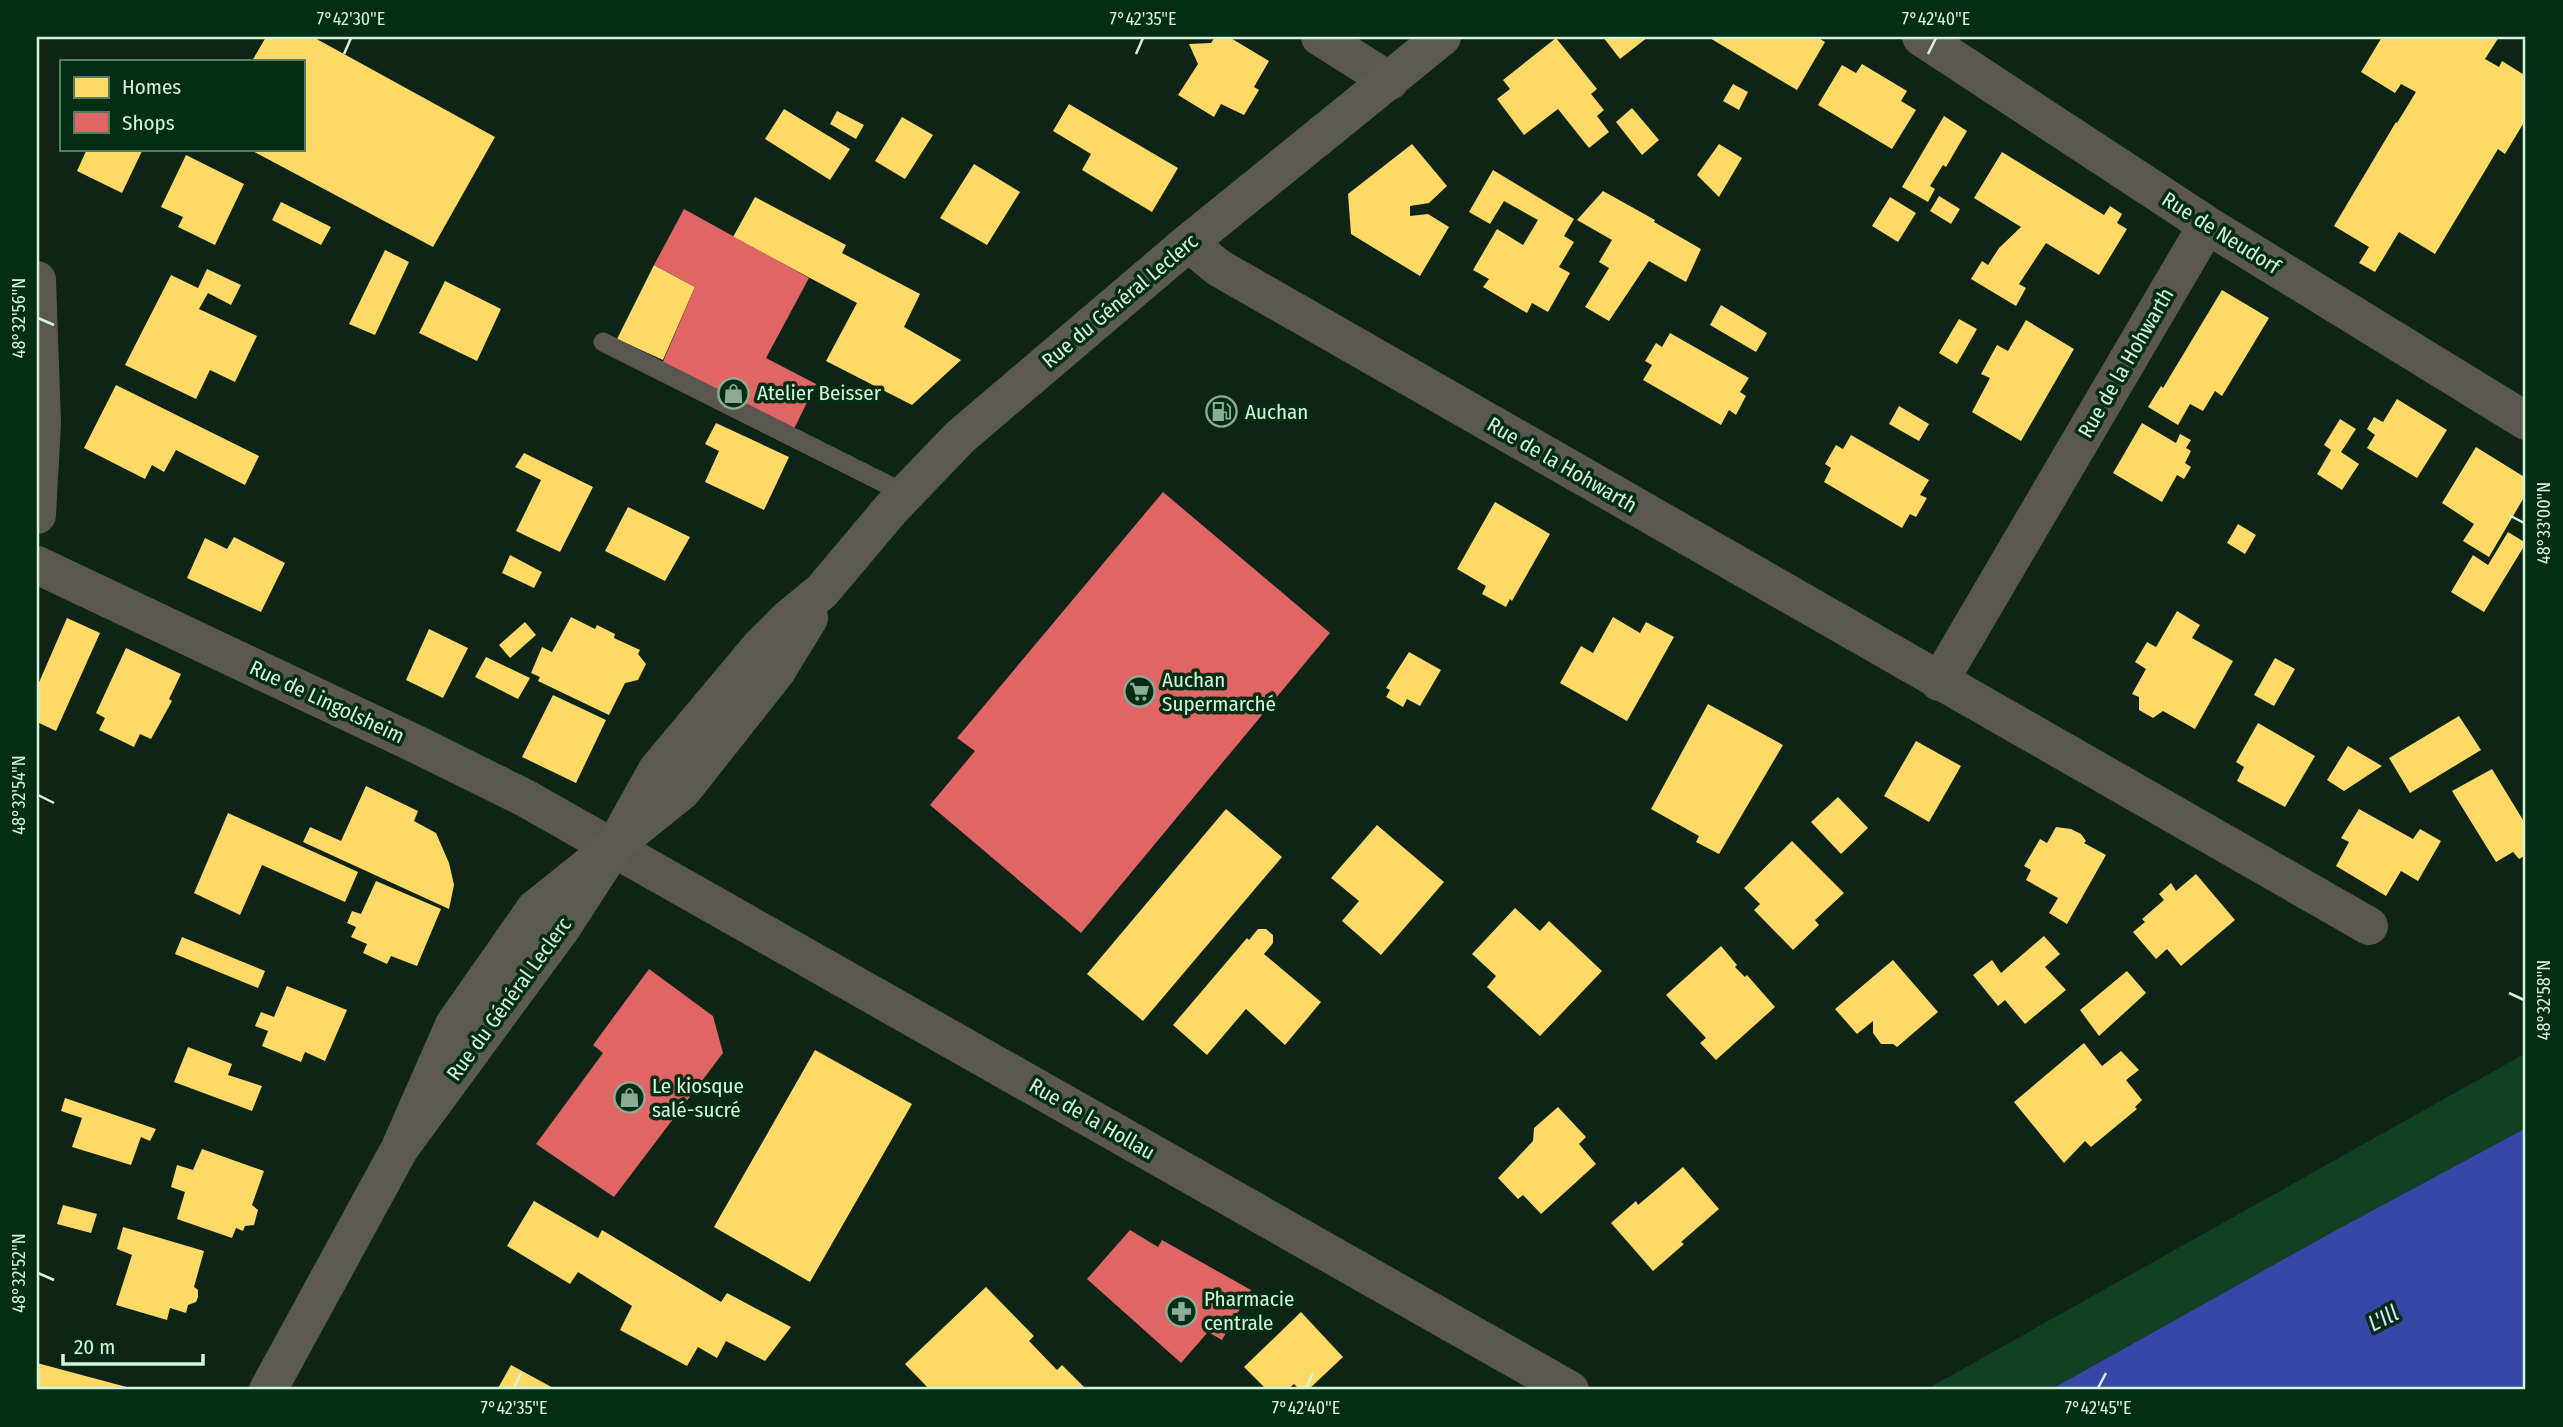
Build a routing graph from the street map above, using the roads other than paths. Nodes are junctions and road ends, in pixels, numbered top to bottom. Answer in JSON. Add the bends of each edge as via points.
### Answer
{"nodes":[{"id":1,"x":1320,"y":37,"type":"edge"},
{"id":2,"x":1442,"y":37,"type":"edge"},
{"id":3,"x":1921,"y":37,"type":"edge"},
{"id":4,"x":1390,"y":81,"type":"junction"},
{"id":5,"x":2207,"y":225,"type":"junction"},
{"id":6,"x":1188,"y":243,"type":"junction"},
{"id":7,"x":37,"y":280,"type":"edge"},
{"id":8,"x":603,"y":342,"type":"dead end"},
{"id":9,"x":2526,"y":421,"type":"edge"},
{"id":10,"x":906,"y":494,"type":"junction"},
{"id":11,"x":37,"y":515,"type":"edge"},
{"id":12,"x":37,"y":565,"type":"edge"},
{"id":13,"x":1939,"y":682,"type":"junction"},
{"id":14,"x":614,"y":847,"type":"junction"},
{"id":15,"x":2369,"y":926,"type":"dead end"},
{"id":16,"x":268,"y":1390,"type":"edge"},
{"id":17,"x":1570,"y":1390,"type":"edge"}],
"edges":[{"from":1,"to":4,"type":"street"},
{"from":2,"to":4,"type":"main road","name":"Rue du Général Leclerc"},
{"from":3,"to":5,"type":"street","name":"Rue de Neudorf"},
{"from":4,"to":6,"type":"main road","name":"Rue du Général Leclerc"},
{"from":5,"to":9,"type":"street","name":"Rue de Neudorf"},
{"from":5,"to":13,"type":"street","name":"Rue de la Hohwarth"},
{"from":6,"to":10,"type":"main road","name":"Rue du Général Leclerc","via":[[960,438]]},
{"from":6,"to":13,"type":"street","name":"Rue de la Hohwarth","via":[[1219,268]]},
{"from":7,"to":11,"type":"street","via":[[42,423]]},
{"from":8,"to":10,"type":"lane"},
{"from":10,"to":14,"type":"main road","name":"Rue du Général Leclerc","via":[[822,591],[776,672],[682,791]]},
{"from":12,"to":14,"type":"street","name":"Rue de Lingolsheim","via":[[418,745]]},
{"from":13,"to":15,"type":"street","name":"Rue de la Hohwarth"},
{"from":14,"to":16,"type":"main road","name":"Rue du Général Leclerc","via":[[563,926],[400,1148]]},
{"from":14,"to":17,"type":"street","name":"Rue de la Hollau"}]}
